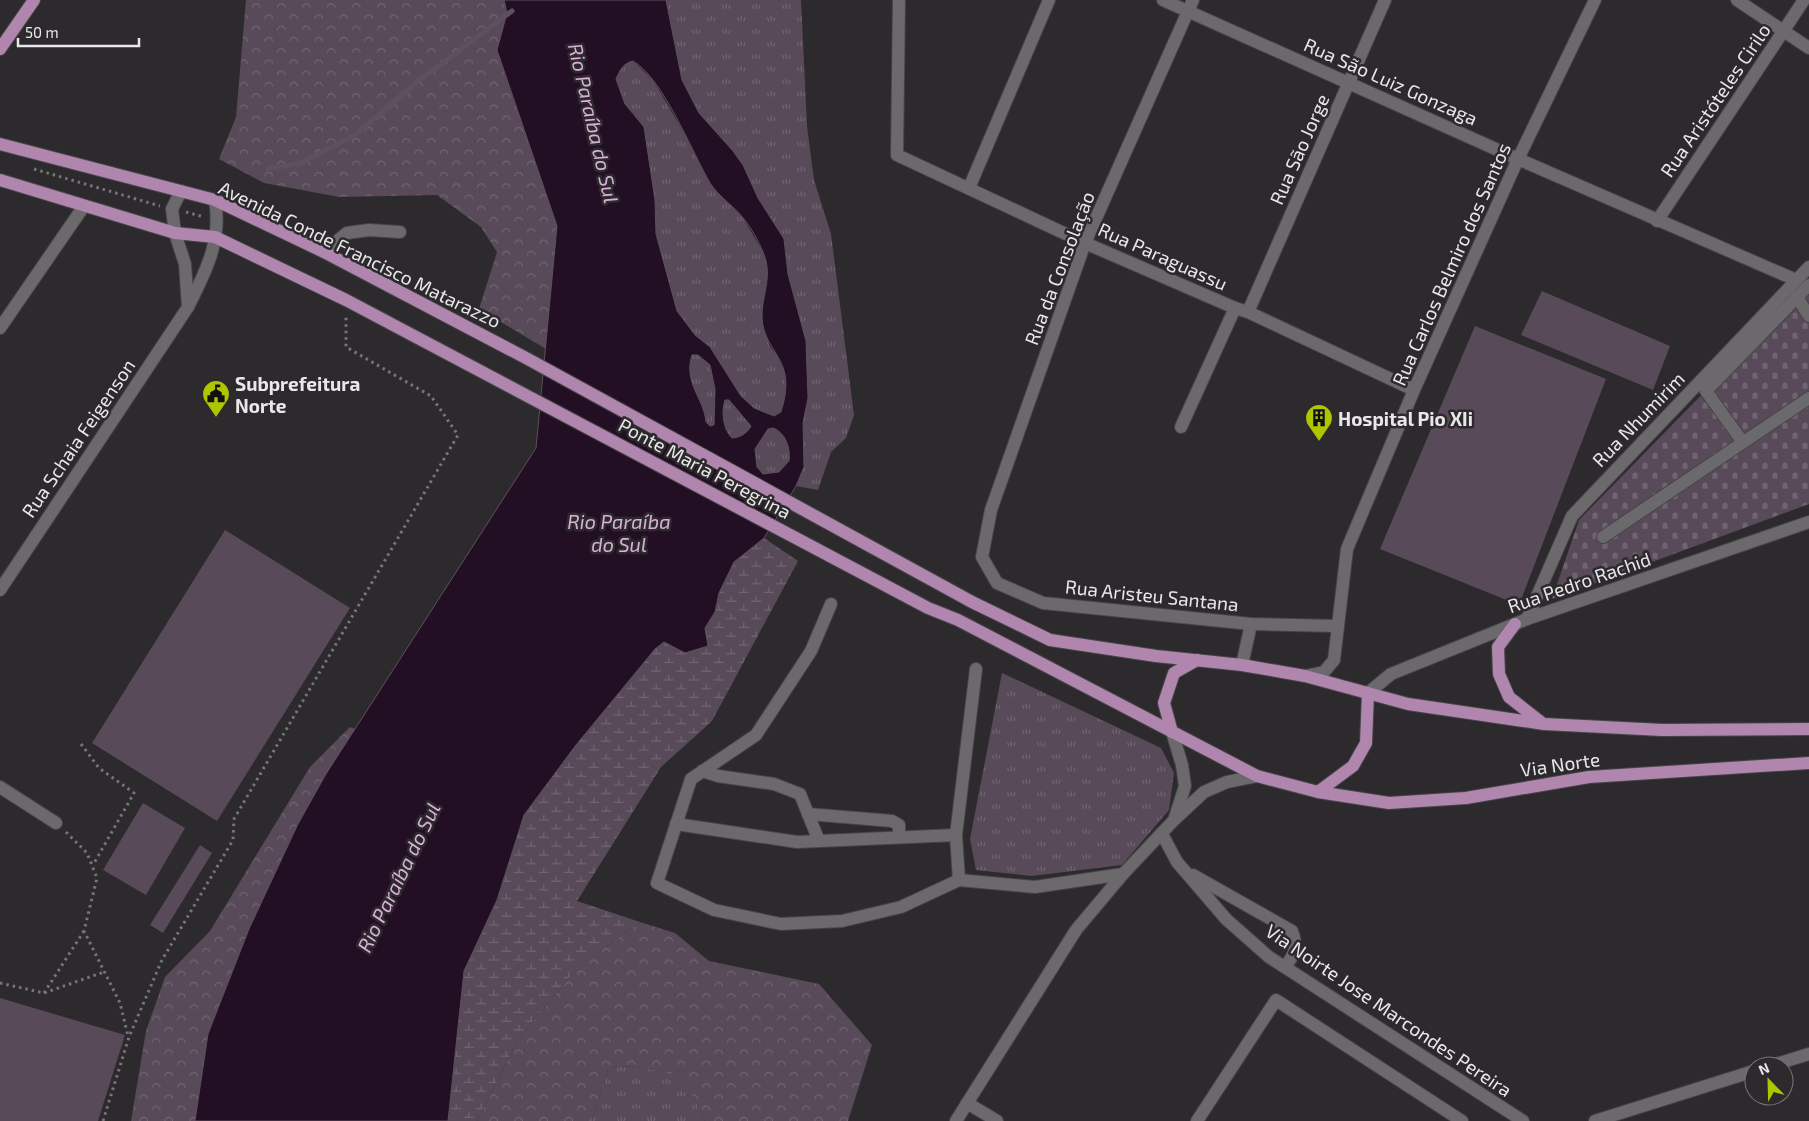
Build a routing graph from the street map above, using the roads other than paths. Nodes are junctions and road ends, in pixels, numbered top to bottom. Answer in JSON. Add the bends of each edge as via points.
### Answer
{"nodes":[{"id":1,"x":34,"y":0,"type":"edge"},
{"id":2,"x":899,"y":0,"type":"edge"},
{"id":3,"x":1049,"y":0,"type":"edge"},
{"id":4,"x":1163,"y":0,"type":"edge"},
{"id":5,"x":1385,"y":0,"type":"edge"},
{"id":6,"x":1595,"y":0,"type":"edge"},
{"id":7,"x":1737,"y":0,"type":"edge"},
{"id":8,"x":1804,"y":0,"type":"edge"},
{"id":9,"x":1190,"y":5,"type":"edge"},
{"id":10,"x":1784,"y":32,"type":"junction"},
{"id":11,"x":1809,"y":48,"type":"edge"},
{"id":12,"x":0,"y":49,"type":"edge"},
{"id":13,"x":1349,"y":82,"type":"junction"},
{"id":14,"x":0,"y":144,"type":"edge"},
{"id":15,"x":1518,"y":159,"type":"junction"},
{"id":16,"x":0,"y":180,"type":"edge"},
{"id":17,"x":969,"y":188,"type":"junction"},
{"id":18,"x":181,"y":191,"type":"junction"},
{"id":19,"x":215,"y":200,"type":"junction"},
{"id":20,"x":84,"y":206,"type":"junction"},
{"id":21,"x":1657,"y":221,"type":"junction"},
{"id":22,"x":400,"y":232,"type":"dead end"},
{"id":23,"x":175,"y":233,"type":"junction"},
{"id":24,"x":215,"y":237,"type":"junction"},
{"id":25,"x":1085,"y":243,"type":"junction"},
{"id":26,"x":324,"y":252,"type":"junction"},
{"id":27,"x":1809,"y":267,"type":"edge"},
{"id":28,"x":1796,"y":280,"type":"junction"},
{"id":29,"x":1809,"y":285,"type":"edge"},
{"id":30,"x":1797,"y":297,"type":"junction"},
{"id":31,"x":188,"y":306,"type":"junction"},
{"id":32,"x":1235,"y":308,"type":"junction"},
{"id":33,"x":1248,"y":312,"type":"junction"},
{"id":34,"x":1809,"y":316,"type":"edge"},
{"id":35,"x":0,"y":328,"type":"edge"},
{"id":36,"x":526,"y":358,"type":"joint"},
{"id":37,"x":1414,"y":390,"type":"junction"},
{"id":38,"x":1809,"y":398,"type":"edge"},
{"id":39,"x":1181,"y":427,"type":"dead end"},
{"id":40,"x":1742,"y":441,"type":"junction"},
{"id":41,"x":1809,"y":522,"type":"edge"},
{"id":42,"x":1603,"y":537,"type":"dead end"},
{"id":43,"x":982,"y":557,"type":"joint"},
{"id":44,"x":0,"y":590,"type":"edge"},
{"id":45,"x":831,"y":604,"type":"dead end"},
{"id":46,"x":1521,"y":622,"type":"junction"},
{"id":47,"x":1251,"y":624,"type":"junction"},
{"id":48,"x":1338,"y":626,"type":"junction"},
{"id":49,"x":1197,"y":660,"type":"junction"},
{"id":50,"x":1242,"y":665,"type":"junction"},
{"id":51,"x":976,"y":670,"type":"dead end"},
{"id":52,"x":1305,"y":676,"type":"junction"},
{"id":53,"x":1368,"y":693,"type":"junction"},
{"id":54,"x":1544,"y":724,"type":"junction"},
{"id":55,"x":1809,"y":729,"type":"edge"},
{"id":56,"x":1172,"y":732,"type":"junction"},
{"id":57,"x":1809,"y":763,"type":"edge"},
{"id":58,"x":702,"y":771,"type":"junction"},
{"id":59,"x":1257,"y":776,"type":"junction"},
{"id":60,"x":0,"y":787,"type":"edge"},
{"id":61,"x":1318,"y":792,"type":"junction"},
{"id":62,"x":808,"y":814,"type":"junction"},
{"id":63,"x":1174,"y":820,"type":"junction"},
{"id":64,"x":56,"y":823,"type":"road end"},
{"id":65,"x":676,"y":824,"type":"junction"},
{"id":66,"x":1162,"y":834,"type":"junction"},
{"id":67,"x":956,"y":835,"type":"junction"},
{"id":68,"x":899,"y":837,"type":"junction"},
{"id":69,"x":819,"y":841,"type":"junction"},
{"id":70,"x":1184,"y":870,"type":"junction"},
{"id":71,"x":1123,"y":874,"type":"junction"},
{"id":72,"x":959,"y":880,"type":"junction"},
{"id":73,"x":1285,"y":967,"type":"junction"},
{"id":74,"x":1809,"y":1054,"type":"edge"},
{"id":75,"x":1794,"y":1059,"type":"edge"},
{"id":76,"x":1744,"y":1074,"type":"edge"},
{"id":77,"x":967,"y":1103,"type":"junction"},
{"id":78,"x":956,"y":1121,"type":"edge"},
{"id":79,"x":997,"y":1121,"type":"edge"},
{"id":80,"x":1197,"y":1121,"type":"edge"},
{"id":81,"x":1462,"y":1121,"type":"edge"},
{"id":82,"x":1523,"y":1121,"type":"edge"},
{"id":83,"x":1595,"y":1121,"type":"edge"}],
"edges":[{"from":1,"to":12,"type":"main road"},
{"from":2,"to":17,"type":"street","name":"Rua Paraguassu","via":[[897,155]]},
{"from":3,"to":17,"type":"street"},
{"from":4,"to":9,"type":"street","name":"Rua São Luiz Gonzaga"},
{"from":5,"to":13,"type":"street","name":"Rua São Jorge"},
{"from":6,"to":15,"type":"street","name":"Rua Carlos Belmiro dos Santos"},
{"from":7,"to":10,"type":"street"},
{"from":8,"to":10,"type":"street","name":"Rua Aristóteles Cirilo"},
{"from":9,"to":13,"type":"street","name":"Rua São Luiz Gonzaga"},
{"from":9,"to":25,"type":"street","name":"Rua da Consolação"},
{"from":10,"to":11,"type":"street"},
{"from":10,"to":21,"type":"street","name":"Rua Aristóteles Cirilo"},
{"from":13,"to":15,"type":"street","name":"Rua São Luiz Gonzaga"},
{"from":13,"to":33,"type":"street","name":"Rua São Jorge"},
{"from":14,"to":18,"type":"main road","name":"Avenida Conde Francisco Matarazzo"},
{"from":15,"to":21,"type":"street","name":"Rua São Luiz Gonzaga"},
{"from":15,"to":37,"type":"street","name":"Rua Carlos Belmiro dos Santos"},
{"from":16,"to":20,"type":"main road"},
{"from":17,"to":25,"type":"street","name":"Rua Paraguassu"},
{"from":18,"to":19,"type":"main road","name":"Avenida Conde Francisco Matarazzo"},
{"from":18,"to":23,"type":"street","via":[[172,209]]},
{"from":19,"to":24,"type":"street","name":"Rua Schaia Feigenson","via":[[218,220]]},
{"from":19,"to":26,"type":"main road","name":"Avenida Conde Francisco Matarazzo"},
{"from":20,"to":23,"type":"main road"},
{"from":20,"to":35,"type":"street"},
{"from":21,"to":28,"type":"street","name":"Rua São Luiz Gonzaga"},
{"from":22,"to":26,"type":"street","via":[[369,230],[347,233]]},
{"from":23,"to":24,"type":"main road"},
{"from":23,"to":31,"type":"street","via":[[185,264]]},
{"from":24,"to":31,"type":"street","name":"Rua Schaia Feigenson","via":[[207,268]]},
{"from":24,"to":56,"type":"main road","name":"Ponte Maria Peregrina","via":[[346,300],[928,608],[958,620]]},
{"from":25,"to":32,"type":"street","name":"Rua Paraguassu"},
{"from":25,"to":43,"type":"street","name":"Rua da Consolação","via":[[991,510]]},
{"from":26,"to":36,"type":"main road","name":"Avenida Conde Francisco Matarazzo"},
{"from":27,"to":28,"type":"street","name":"Rua Nhumirim"},
{"from":28,"to":46,"type":"street","name":"Rua Nhumirim","via":[[1572,516]]},
{"from":29,"to":30,"type":"street"},
{"from":30,"to":34,"type":"street"},
{"from":30,"to":40,"type":"street","via":[[1706,390]]},
{"from":31,"to":44,"type":"street","name":"Rua Schaia Feigenson"},
{"from":32,"to":33,"type":"street","name":"Rua Paraguassu"},
{"from":32,"to":39,"type":"street"},
{"from":33,"to":37,"type":"street","name":"Rua Paraguassu"},
{"from":36,"to":49,"type":"main road","name":"Ponte Maria Peregrina","via":[[972,602],[1050,640]]},
{"from":37,"to":48,"type":"street","name":"Rua Carlos Belmiro dos Santos","via":[[1347,549]]},
{"from":38,"to":40,"type":"street"},
{"from":40,"to":42,"type":"street"},
{"from":41,"to":46,"type":"street","name":"Rua Pedro Rachid"},
{"from":43,"to":47,"type":"street","name":"Rua Aristeu Santana","via":[[997,583],[1043,603]]},
{"from":45,"to":58,"type":"street","via":[[811,651],[756,734]]},
{"from":46,"to":53,"type":"street","name":"Rua Pedro Rachid","via":[[1391,674]]},
{"from":46,"to":54,"type":"main road","via":[[1498,647],[1499,674],[1509,697]]},
{"from":47,"to":48,"type":"street","name":"Rua Aristeu Santana"},
{"from":47,"to":50,"type":"street"},
{"from":48,"to":52,"type":"street","name":"Rua Carlos Belmiro dos Santos","via":[[1334,660],[1324,672]]},
{"from":49,"to":50,"type":"main road","name":"Via Norte"},
{"from":49,"to":56,"type":"main road","via":[[1174,673],[1164,703]]},
{"from":50,"to":52,"type":"main road","name":"Via Norte"},
{"from":51,"to":67,"type":"street"},
{"from":52,"to":53,"type":"main road","name":"Via Norte"},
{"from":53,"to":54,"type":"main road","name":"Via Norte","via":[[1408,704]]},
{"from":53,"to":61,"type":"main road","via":[[1366,743],[1353,766]]},
{"from":54,"to":55,"type":"main road","name":"Via Norte","via":[[1662,730]]},
{"from":56,"to":59,"type":"main road","name":"Via Norte"},
{"from":56,"to":63,"type":"street","via":[[1185,786]]},
{"from":57,"to":61,"type":"main road","name":"Via Norte","via":[[1589,777],[1466,798],[1398,802]]},
{"from":58,"to":62,"type":"street","via":[[774,784],[800,794]]},
{"from":58,"to":65,"type":"street","via":[[691,779]]},
{"from":59,"to":61,"type":"main road","name":"Via Norte"},
{"from":59,"to":63,"type":"street","via":[[1227,782],[1204,792]]},
{"from":60,"to":64,"type":"street"},
{"from":62,"to":68,"type":"street","via":[[892,821],[899,825]]},
{"from":62,"to":69,"type":"street"},
{"from":63,"to":66,"type":"street"},
{"from":65,"to":69,"type":"street","via":[[797,842]]},
{"from":65,"to":72,"type":"street","via":[[657,884],[714,910],[781,924],[842,921],[893,909]]},
{"from":66,"to":70,"type":"street","name":"Via Noirte Jose Marcondes Pereira"},
{"from":66,"to":71,"type":"street"},
{"from":67,"to":68,"type":"street"},
{"from":67,"to":72,"type":"street"},
{"from":68,"to":69,"type":"street"},
{"from":70,"to":73,"type":"street","name":"Via Noirte Jose Marcondes Pereira","via":[[1226,919]]},
{"from":70,"to":73,"type":"street","via":[[1292,931],[1296,941],[1295,953]]},
{"from":71,"to":72,"type":"street","via":[[1035,887]]},
{"from":71,"to":77,"type":"street","via":[[1076,930]]},
{"from":73,"to":82,"type":"street","name":"Via Noirte Jose Marcondes Pereira"},
{"from":74,"to":75,"type":"street"},
{"from":76,"to":83,"type":"street"},
{"from":77,"to":78,"type":"street"},
{"from":77,"to":79,"type":"street"},
{"from":80,"to":81,"type":"street","via":[[1276,1000]]}]}
